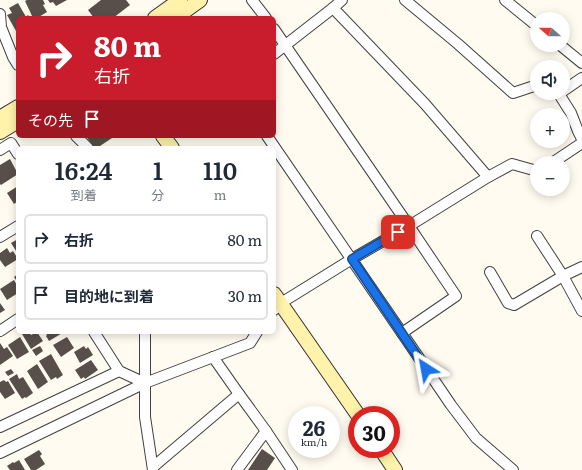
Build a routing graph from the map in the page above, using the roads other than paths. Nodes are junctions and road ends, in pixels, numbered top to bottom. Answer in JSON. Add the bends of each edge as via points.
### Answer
{"nodes":[{"id":1,"x":180,"y":0,"type":"edge"},
{"id":2,"x":200,"y":0,"type":"edge"},
{"id":3,"x":252,"y":0,"type":"edge"},
{"id":4,"x":342,"y":0,"type":"edge"},
{"id":5,"x":405,"y":0,"type":"edge"},
{"id":6,"x":505,"y":0,"type":"edge"},
{"id":7,"x":333,"y":8,"type":"junction"},
{"id":8,"x":0,"y":14,"type":"edge"},
{"id":9,"x":158,"y":16,"type":"edge"},
{"id":10,"x":178,"y":16,"type":"edge"},
{"id":11,"x":264,"y":16,"type":"edge"},
{"id":12,"x":530,"y":20,"type":"edge"},
{"id":13,"x":276,"y":32,"type":"edge"},
{"id":14,"x":286,"y":45,"type":"junction"},
{"id":15,"x":276,"y":52,"type":"edge"},
{"id":16,"x":569,"y":52,"type":"edge"},
{"id":17,"x":16,"y":62,"type":"edge"},
{"id":18,"x":582,"y":63,"type":"edge"},
{"id":19,"x":582,"y":78,"type":"edge"},
{"id":20,"x":570,"y":86,"type":"edge"},
{"id":21,"x":530,"y":87,"type":"edge"},
{"id":22,"x":564,"y":100,"type":"edge"},
{"id":23,"x":16,"y":108,"type":"edge"},
{"id":24,"x":0,"y":118,"type":"edge"},
{"id":25,"x":16,"y":122,"type":"edge"},
{"id":26,"x":0,"y":132,"type":"edge"},
{"id":27,"x":78,"y":138,"type":"edge"},
{"id":28,"x":582,"y":139,"type":"edge"},
{"id":29,"x":582,"y":143,"type":"edge"},
{"id":30,"x":86,"y":146,"type":"edge"},
{"id":31,"x":276,"y":149,"type":"edge"},
{"id":32,"x":0,"y":150,"type":"edge"},
{"id":33,"x":16,"y":151,"type":"edge"},
{"id":34,"x":562,"y":156,"type":"edge"},
{"id":35,"x":530,"y":169,"type":"edge"},
{"id":36,"x":488,"y":177,"type":"junction"},
{"id":37,"x":409,"y":226,"type":"junction"},
{"id":38,"x":16,"y":227,"type":"edge"},
{"id":39,"x":537,"y":236,"type":"dead end"},
{"id":40,"x":0,"y":237,"type":"edge"},
{"id":41,"x":352,"y":259,"type":"junction"},
{"id":42,"x":582,"y":267,"type":"edge"},
{"id":43,"x":490,"y":272,"type":"dead end"},
{"id":44,"x":563,"y":276,"type":"junction"},
{"id":45,"x":276,"y":302,"type":"edge"},
{"id":46,"x":582,"y":311,"type":"edge"},
{"id":47,"x":16,"y":321,"type":"edge"},
{"id":48,"x":0,"y":331,"type":"edge"},
{"id":49,"x":402,"y":333,"type":"junction"},
{"id":50,"x":95,"y":334,"type":"edge"},
{"id":51,"x":145,"y":334,"type":"edge"},
{"id":52,"x":256,"y":334,"type":"edge"},
{"id":53,"x":213,"y":357,"type":"junction"},
{"id":54,"x":119,"y":371,"type":"junction"},
{"id":55,"x":145,"y":383,"type":"junction"},
{"id":56,"x":239,"y":394,"type":"junction"},
{"id":57,"x":351,"y":406,"type":"edge"},
{"id":58,"x":0,"y":427,"type":"edge"},
{"id":59,"x":266,"y":431,"type":"junction"},
{"id":60,"x":0,"y":453,"type":"edge"},
{"id":61,"x":387,"y":458,"type":"edge"},
{"id":62,"x":153,"y":469,"type":"edge"},
{"id":63,"x":511,"y":469,"type":"edge"},
{"id":64,"x":237,"y":470,"type":"edge"},
{"id":65,"x":292,"y":470,"type":"edge"},
{"id":66,"x":395,"y":470,"type":"edge"}],
"edges":[{"from":1,"to":9,"type":"street"},
{"from":2,"to":10,"type":"street"},
{"from":3,"to":11,"type":"street"},
{"from":4,"to":7,"type":"street"},
{"from":5,"to":21,"type":"street","via":[[513,93]]},
{"from":6,"to":12,"type":"street"},
{"from":7,"to":14,"type":"street"},
{"from":7,"to":36,"type":"street","via":[[425,104]]},
{"from":8,"to":17,"type":"street","via":[[1,27]]},
{"from":13,"to":14,"type":"street"},
{"from":14,"to":15,"type":"street"},
{"from":14,"to":37,"type":"street"},
{"from":16,"to":18,"type":"street"},
{"from":19,"to":20,"type":"street"},
{"from":22,"to":28,"type":"street"},
{"from":23,"to":24,"type":"street"},
{"from":25,"to":26,"type":"street"},
{"from":27,"to":30,"type":"street"},
{"from":29,"to":34,"type":"street"},
{"from":31,"to":41,"type":"street"},
{"from":32,"to":33,"type":"street","via":[[11,143]]},
{"from":35,"to":36,"type":"street","via":[[512,164]]},
{"from":36,"to":37,"type":"street"},
{"from":37,"to":41,"type":"street"},
{"from":37,"to":49,"type":"street","via":[[456,296]]},
{"from":38,"to":40,"type":"street"},
{"from":39,"to":44,"type":"street"},
{"from":41,"to":45,"type":"street"},
{"from":41,"to":49,"type":"street"},
{"from":42,"to":44,"type":"street"},
{"from":43,"to":44,"type":"street","via":[[508,303],[514,305]]},
{"from":44,"to":46,"type":"street"},
{"from":45,"to":57,"type":"street"},
{"from":47,"to":48,"type":"street"},
{"from":49,"to":63,"type":"street","via":[[476,438]]},
{"from":50,"to":54,"type":"street"},
{"from":51,"to":55,"type":"street"},
{"from":52,"to":53,"type":"street","via":[[250,343]]},
{"from":53,"to":55,"type":"street"},
{"from":53,"to":56,"type":"street"},
{"from":54,"to":55,"type":"street"},
{"from":54,"to":58,"type":"street"},
{"from":55,"to":60,"type":"street"},
{"from":55,"to":62,"type":"street","via":[[145,417]]},
{"from":56,"to":59,"type":"street"},
{"from":56,"to":62,"type":"street"},
{"from":59,"to":64,"type":"street"},
{"from":59,"to":65,"type":"street"},
{"from":61,"to":66,"type":"street"}]}
